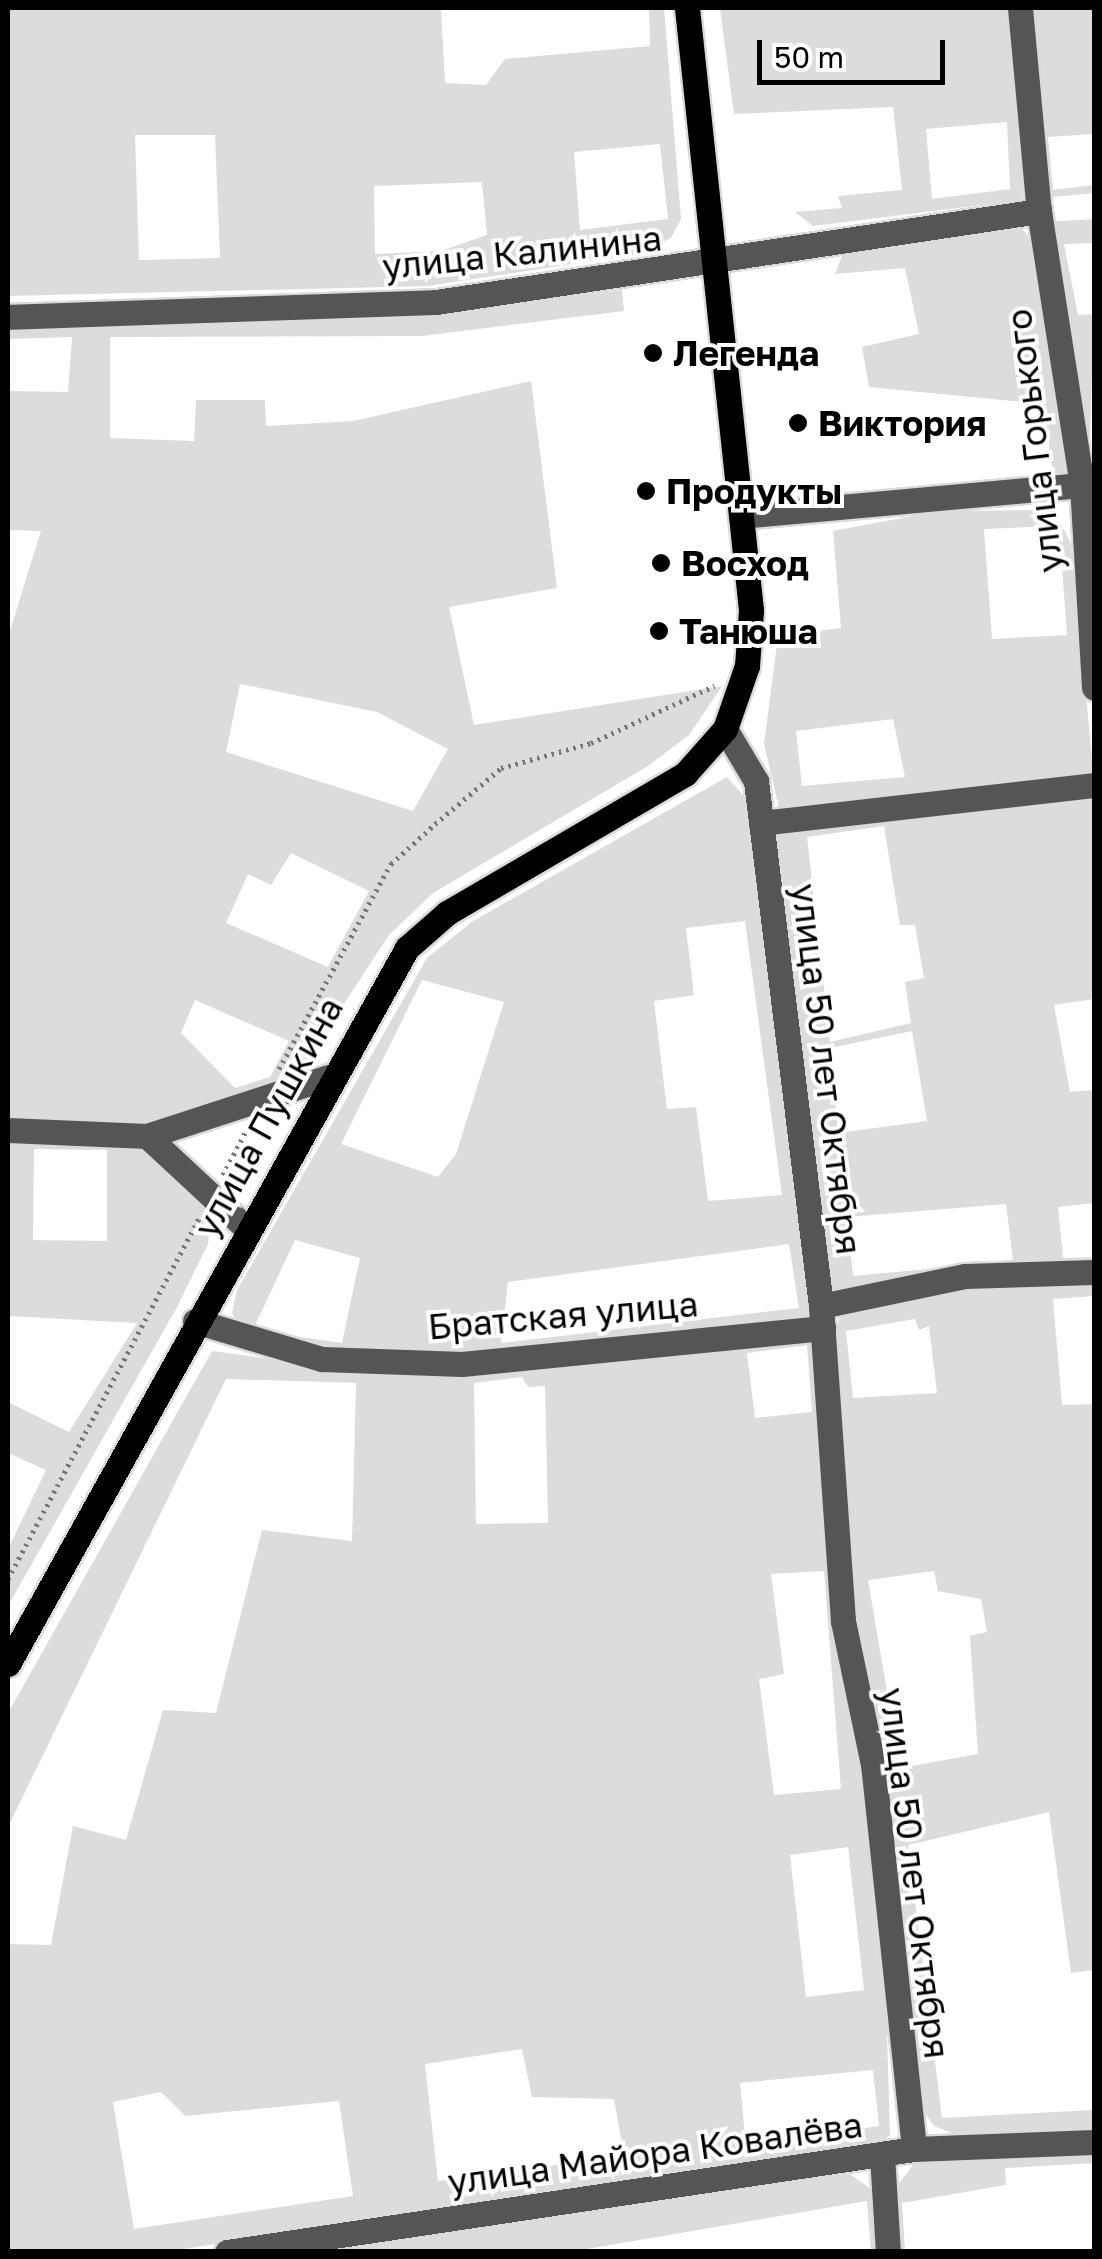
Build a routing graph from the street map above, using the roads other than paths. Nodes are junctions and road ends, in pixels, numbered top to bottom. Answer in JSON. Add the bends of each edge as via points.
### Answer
{"nodes":[{"id":1,"x":687,"y":8,"type":"edge"},
{"id":2,"x":1020,"y":8,"type":"edge"},
{"id":3,"x":1039,"y":211,"type":"junction"},
{"id":4,"x":719,"y":264,"type":"junction"},
{"id":5,"x":8,"y":317,"type":"edge"},
{"id":6,"x":1088,"y":484,"type":"edge"},
{"id":7,"x":742,"y":516,"type":"junction"},
{"id":8,"x":1094,"y":688,"type":"edge"},
{"id":9,"x":725,"y":729,"type":"junction"},
{"id":10,"x":1094,"y":785,"type":"edge"},
{"id":11,"x":761,"y":824,"type":"junction"},
{"id":12,"x":329,"y":1077,"type":"junction"},
{"id":13,"x":8,"y":1130,"type":"edge"},
{"id":14,"x":147,"y":1136,"type":"junction"},
{"id":15,"x":246,"y":1228,"type":"junction"},
{"id":16,"x":1094,"y":1272,"type":"edge"},
{"id":17,"x":822,"y":1317,"type":"junction"},
{"id":18,"x":195,"y":1322,"type":"junction"},
{"id":19,"x":8,"y":1664,"type":"edge"},
{"id":20,"x":1094,"y":2142,"type":"edge"},
{"id":21,"x":914,"y":2149,"type":"junction"},
{"id":22,"x":882,"y":2155,"type":"junction"},
{"id":23,"x":226,"y":2252,"type":"edge"},
{"id":24,"x":888,"y":2252,"type":"edge"}],
"edges":[{"from":1,"to":4,"type":"main road"},
{"from":2,"to":3,"type":"street","name":"улица Горького"},
{"from":3,"to":4,"type":"street","name":"улица Калинина","via":[[810,241]]},
{"from":3,"to":6,"type":"street","name":"улица Горького"},
{"from":4,"to":5,"type":"street","name":"улица Калинина","via":[[436,302]]},
{"from":4,"to":7,"type":"main road"},
{"from":6,"to":7,"type":"street"},
{"from":6,"to":8,"type":"street","name":"улица Горького"},
{"from":7,"to":9,"type":"main road","via":[[747,666]]},
{"from":9,"to":11,"type":"street","name":"улица 50 лет Октября","via":[[756,781]]},
{"from":9,"to":12,"type":"main road","name":"улица Пушкина","via":[[685,774],[446,913],[407,948]]},
{"from":10,"to":11,"type":"street"},
{"from":11,"to":17,"type":"street","name":"улица 50 лет Октября"},
{"from":12,"to":14,"type":"street"},
{"from":12,"to":15,"type":"main road","name":"улица Пушкина"},
{"from":13,"to":14,"type":"street"},
{"from":14,"to":15,"type":"street"},
{"from":15,"to":18,"type":"main road","name":"улица Пушкина"},
{"from":16,"to":17,"type":"street","name":"Братская улица","via":[[965,1276]]},
{"from":17,"to":18,"type":"street","name":"Братская улица","via":[[462,1364],[322,1360]]},
{"from":17,"to":21,"type":"street","name":"улица 50 лет Октября","via":[[843,1621],[873,1764]]},
{"from":18,"to":19,"type":"main road","name":"улица Пушкина"},
{"from":20,"to":21,"type":"street","name":"улица Майора Ковалёва"},
{"from":21,"to":22,"type":"street","name":"улица Майора Ковалёва"},
{"from":22,"to":23,"type":"street","name":"улица Майора Ковалёва"},
{"from":22,"to":24,"type":"street"}]}
